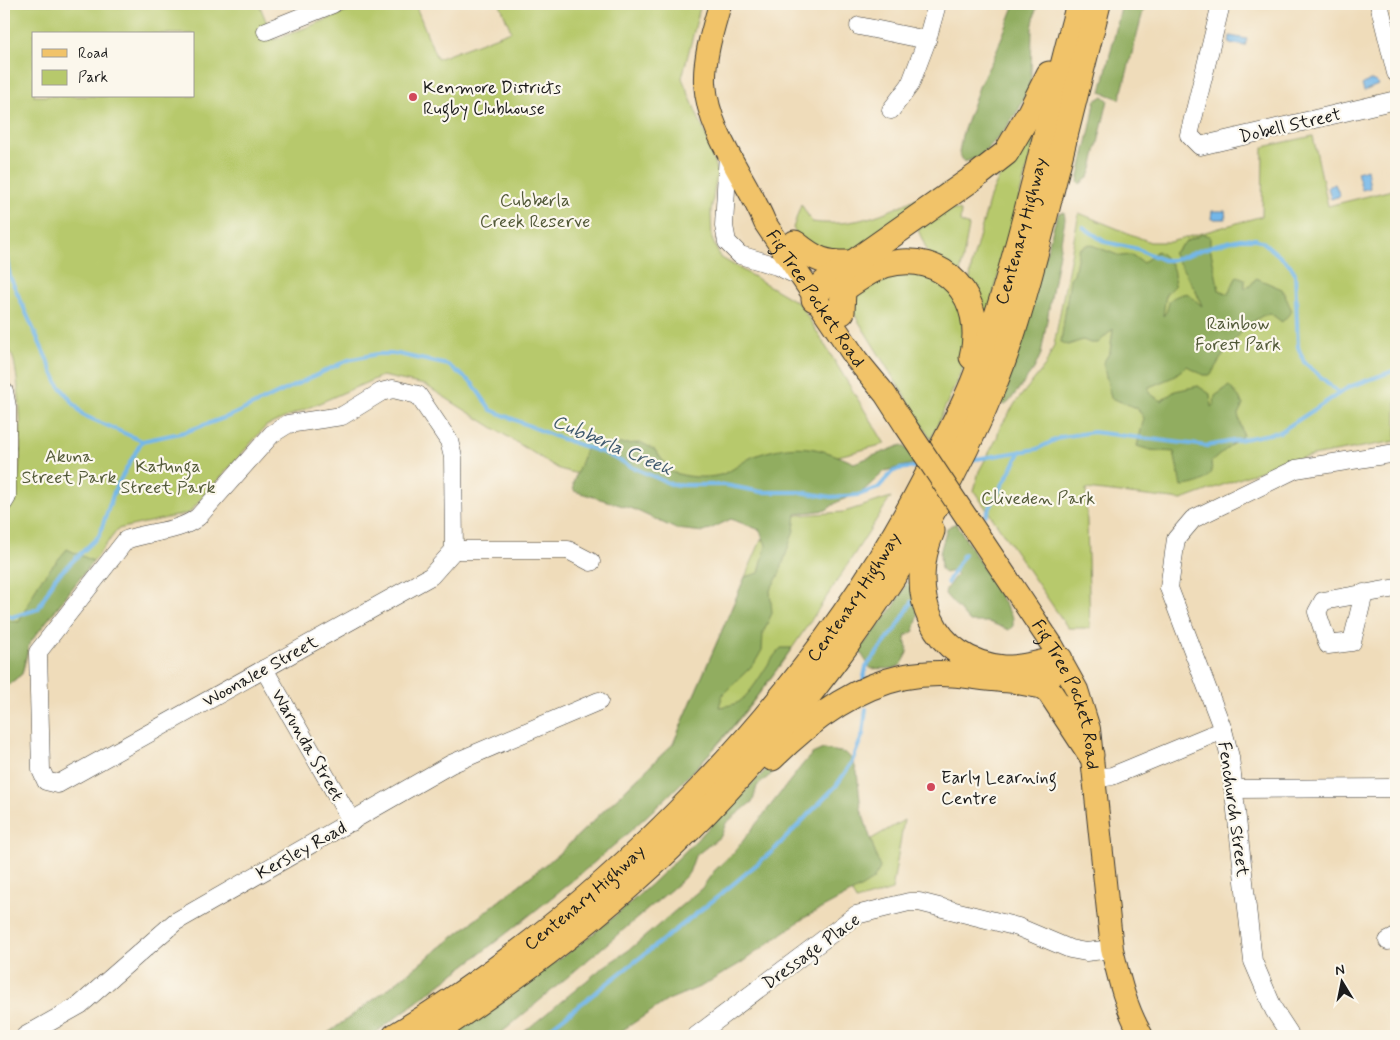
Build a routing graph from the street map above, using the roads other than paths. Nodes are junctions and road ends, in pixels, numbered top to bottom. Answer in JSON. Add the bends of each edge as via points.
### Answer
{"nodes":[{"id":1,"x":333,"y":4,"type":"edge"},
{"id":2,"x":720,"y":4,"type":"edge"},
{"id":3,"x":937,"y":4,"type":"edge"},
{"id":4,"x":1074,"y":4,"type":"edge"},
{"id":5,"x":1079,"y":4,"type":"edge"},
{"id":6,"x":1098,"y":4,"type":"edge"},
{"id":7,"x":1221,"y":4,"type":"edge"},
{"id":8,"x":1379,"y":4,"type":"edge"},
{"id":9,"x":859,"y":26,"type":"dead end"},
{"id":10,"x":266,"y":31,"type":"dead end"},
{"id":11,"x":927,"y":40,"type":"junction"},
{"id":12,"x":1396,"y":73,"type":"edge"},
{"id":13,"x":1396,"y":100,"type":"edge"},
{"id":14,"x":891,"y":110,"type":"dead end"},
{"id":15,"x":728,"y":152,"type":"junction"},
{"id":16,"x":754,"y":198,"type":"junction"},
{"id":17,"x":725,"y":210,"type":"junction"},
{"id":18,"x":795,"y":243,"type":"junction"},
{"id":19,"x":852,"y":263,"type":"junction"},
{"id":20,"x":826,"y":293,"type":"junction"},
{"id":21,"x":977,"y":373,"type":"junction"},
{"id":22,"x":884,"y":394,"type":"junction"},
{"id":23,"x":5,"y":401,"type":"edge"},
{"id":24,"x":956,"y":445,"type":"junction"},
{"id":25,"x":1396,"y":453,"type":"edge"},
{"id":26,"x":941,"y":472,"type":"junction"},
{"id":27,"x":4,"y":502,"type":"edge"},
{"id":28,"x":935,"y":508,"type":"junction"},
{"id":29,"x":454,"y":550,"type":"junction"},
{"id":30,"x":591,"y":562,"type":"dead end"},
{"id":31,"x":1396,"y":588,"type":"edge"},
{"id":32,"x":1364,"y":593,"type":"dead end"},
{"id":33,"x":1060,"y":658,"type":"junction"},
{"id":34,"x":264,"y":669,"type":"junction"},
{"id":35,"x":1005,"y":679,"type":"junction"},
{"id":36,"x":599,"y":701,"type":"dead end"},
{"id":37,"x":1223,"y":730,"type":"junction"},
{"id":38,"x":1093,"y":767,"type":"junction"},
{"id":39,"x":1396,"y":788,"type":"edge"},
{"id":40,"x":1233,"y":789,"type":"junction"},
{"id":41,"x":727,"y":790,"type":"junction"},
{"id":42,"x":352,"y":822,"type":"junction"},
{"id":43,"x":1112,"y":949,"type":"junction"},
{"id":44,"x":1289,"y":1033,"type":"dead end"},
{"id":45,"x":25,"y":1036,"type":"edge"},
{"id":46,"x":395,"y":1036,"type":"edge"},
{"id":47,"x":430,"y":1036,"type":"edge"},
{"id":48,"x":696,"y":1036,"type":"edge"},
{"id":49,"x":1142,"y":1036,"type":"edge"}],
"edges":[{"from":1,"to":10,"type":"street"},
{"from":2,"to":15,"type":"main road","name":"Fig Tree Pocket Road","via":[[706,60],[705,82],[711,115]]},
{"from":3,"to":11,"type":"street"},
{"from":4,"to":19,"type":"highway","via":[[1048,76],[1006,153]]},
{"from":5,"to":21,"type":"highway","name":"Centenary Highway","via":[[1015,258]]},
{"from":6,"to":24,"type":"highway","name":"Centenary Highway","via":[[1023,297],[994,386]]},
{"from":7,"to":13,"type":"street","name":"Dobell Street","via":[[1189,135],[1200,146]]},
{"from":8,"to":12,"type":"street"},
{"from":9,"to":11,"type":"street"},
{"from":11,"to":14,"type":"street","via":[[906,92]]},
{"from":15,"to":16,"type":"main road","name":"Fig Tree Pocket Road"},
{"from":15,"to":17,"type":"street"},
{"from":16,"to":17,"type":"street"},
{"from":16,"to":18,"type":"main road","name":"Fig Tree Pocket Road","via":[[776,217]]},
{"from":16,"to":20,"type":"main road","name":"Fig Tree Pocket Road","via":[[765,223]]},
{"from":17,"to":20,"type":"street","via":[[727,242],[740,255],[777,266]]},
{"from":18,"to":19,"type":"highway","via":[[813,258]]},
{"from":18,"to":20,"type":"main road","name":"Fig Tree Pocket Road"},
{"from":19,"to":20,"type":"highway"},
{"from":20,"to":21,"type":"highway","via":[[884,266],[904,262],[928,263],[949,274],[966,296],[973,313],[976,334],[972,358]]},
{"from":20,"to":22,"type":"main road","name":"Fig Tree Pocket Road","via":[[866,354]]},
{"from":20,"to":22,"type":"main road","name":"Fig Tree Pocket Road","via":[[857,360]]},
{"from":21,"to":24,"type":"highway","name":"Centenary Highway"},
{"from":22,"to":33,"type":"main road","name":"Fig Tree Pocket Road","bridge":true},
{"from":23,"to":27,"type":"street","via":[[7,496]]},
{"from":24,"to":26,"type":"highway","name":"Centenary Highway"},
{"from":25,"to":37,"type":"street","name":"Fenchurch Street","via":[[1296,469],[1193,519],[1176,539],[1169,588]]},
{"from":26,"to":28,"type":"highway","name":"Centenary Highway"},
{"from":26,"to":46,"type":"highway","name":"Centenary Highway","via":[[835,625],[758,724],[672,818],[619,869],[526,947]]},
{"from":28,"to":33,"type":"highway","via":[[933,530],[922,560],[921,580],[928,612],[937,631],[966,656],[996,667],[1016,668]]},
{"from":28,"to":41,"type":"highway","name":"Centenary Highway","via":[[832,664]]},
{"from":29,"to":30,"type":"street","via":[[568,550]]},
{"from":29,"to":34,"type":"street","name":"Woonalee Street","via":[[431,576]]},
{"from":29,"to":34,"type":"street","name":"Woonalee Street","via":[[453,457],[449,442],[418,395],[393,389],[381,392],[342,416],[288,424],[272,434],[187,526],[143,533],[126,540],[38,652],[41,770],[46,781],[58,784]]},
{"from":31,"to":32,"type":"street"},
{"from":33,"to":35,"type":"highway","via":[[1056,670],[1050,675]]},
{"from":33,"to":38,"type":"main road","name":"Fig Tree Pocket Road","via":[[1082,702]]},
{"from":34,"to":42,"type":"street","name":"Warunda Street"},
{"from":35,"to":38,"type":"highway","via":[[1038,685],[1049,691]]},
{"from":35,"to":41,"type":"highway","via":[[925,674],[876,687],[832,709],[794,738],[753,777]]},
{"from":36,"to":42,"type":"street","name":"Kersley Road","via":[[450,764]]},
{"from":37,"to":38,"type":"street","via":[[1112,776]]},
{"from":37,"to":40,"type":"street","name":"Fenchurch Street"},
{"from":38,"to":43,"type":"main road","name":"Fig Tree Pocket Road"},
{"from":39,"to":40,"type":"street"},
{"from":40,"to":44,"type":"street","name":"Fenchurch Street","via":[[1253,961],[1274,1010]]},
{"from":41,"to":47,"type":"highway","name":"Centenary Highway","via":[[614,899],[510,981]]},
{"from":42,"to":45,"type":"street","name":"Kersley Road","via":[[174,922],[80,1005]]},
{"from":43,"to":48,"type":"street","name":"Dressage Place","via":[[1086,952],[1070,949],[1018,927],[909,902],[856,915]]},
{"from":43,"to":49,"type":"main road","name":"Fig Tree Pocket Road","via":[[1129,1011]]}]}
